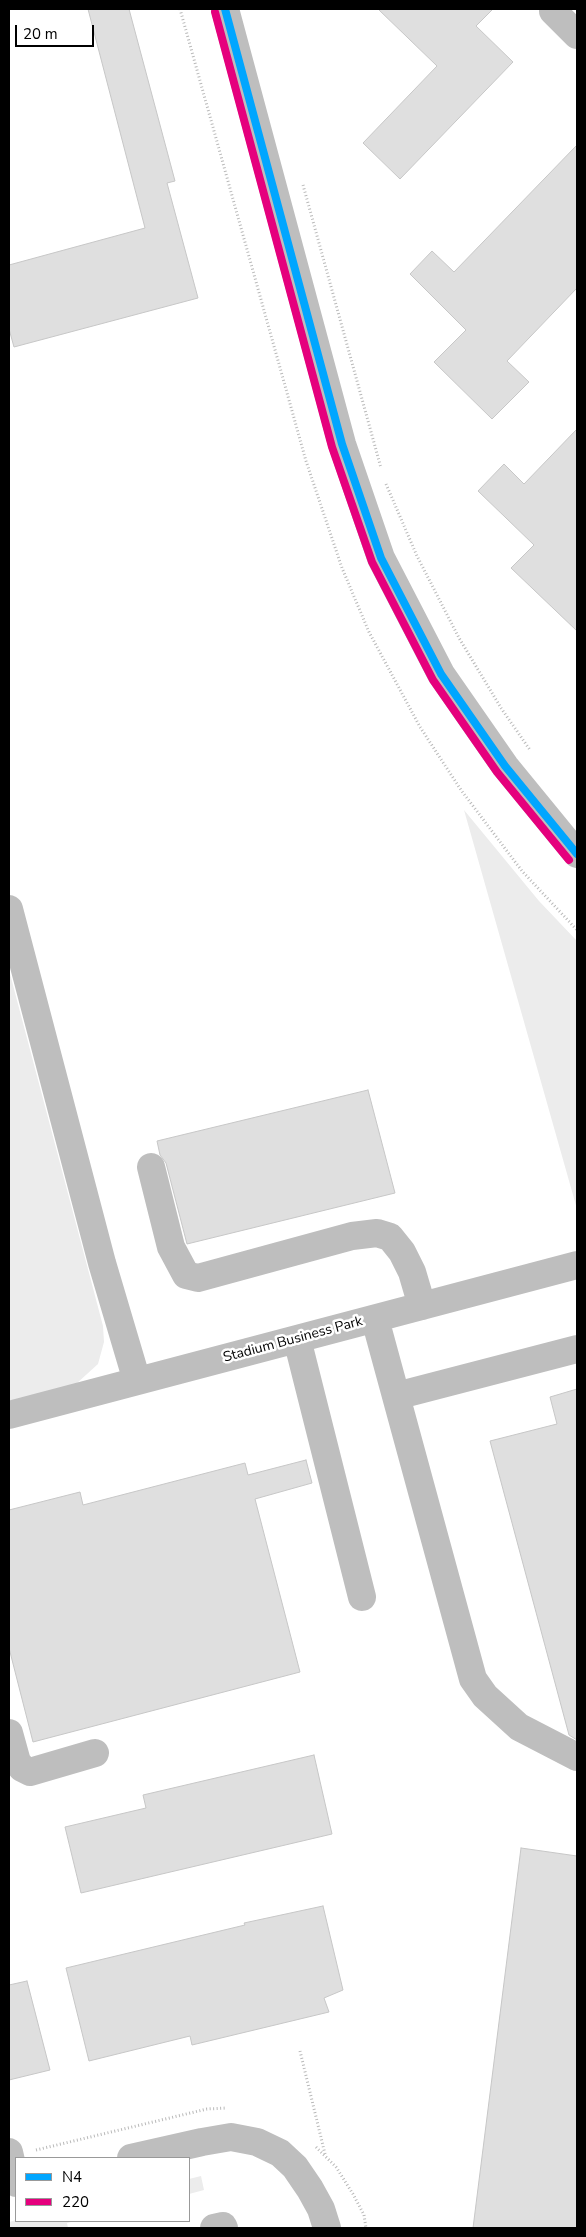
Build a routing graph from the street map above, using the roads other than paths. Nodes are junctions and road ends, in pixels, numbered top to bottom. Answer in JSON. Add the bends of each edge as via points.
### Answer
{"nodes":[{"id":1,"x":224,"y":9,"type":"edge"},
{"id":2,"x":553,"y":11,"type":"dead end"},
{"id":3,"x":577,"y":35,"type":"edge"},
{"id":4,"x":577,"y":854,"type":"edge"},
{"id":5,"x":9,"y":909,"type":"edge"},
{"id":6,"x":151,"y":1167,"type":"dead end"},
{"id":7,"x":577,"y":1265,"type":"edge"},
{"id":8,"x":422,"y":1306,"type":"junction"},
{"id":9,"x":375,"y":1319,"type":"junction"},
{"id":10,"x":297,"y":1339,"type":"junction"},
{"id":11,"x":577,"y":1349,"type":"edge"},
{"id":12,"x":138,"y":1381,"type":"junction"},
{"id":13,"x":396,"y":1396,"type":"junction"},
{"id":14,"x":9,"y":1415,"type":"edge"},
{"id":15,"x":362,"y":1597,"type":"dead end"},
{"id":16,"x":9,"y":1733,"type":"edge"},
{"id":17,"x":95,"y":1753,"type":"dead end"},
{"id":18,"x":577,"y":1757,"type":"edge"},
{"id":19,"x":9,"y":2152,"type":"edge"},
{"id":20,"x":136,"y":2157,"type":"edge"},
{"id":21,"x":15,"y":2179,"type":"edge"},
{"id":22,"x":214,"y":2228,"type":"edge"},
{"id":23,"x":224,"y":2228,"type":"edge"},
{"id":24,"x":327,"y":2228,"type":"edge"}],
"edges":[{"from":1,"to":4,"type":"street","via":[[342,444],[381,558],[441,674],[505,766]]},
{"from":2,"to":3,"type":"street"},
{"from":5,"to":12,"type":"street","via":[[102,1263]]},
{"from":6,"to":8,"type":"street","via":[[171,1247],[186,1275],[198,1278],[352,1236],[377,1233],[390,1237],[402,1252]]},
{"from":7,"to":8,"type":"street","name":"Stadium Business Park"},
{"from":8,"to":9,"type":"street","name":"Stadium Business Park"},
{"from":9,"to":10,"type":"street","name":"Stadium Business Park"},
{"from":9,"to":13,"type":"street"},
{"from":10,"to":12,"type":"street","name":"Stadium Business Park"},
{"from":10,"to":15,"type":"street"},
{"from":11,"to":13,"type":"street"},
{"from":12,"to":14,"type":"street","name":"Stadium Business Park"},
{"from":13,"to":18,"type":"street","via":[[473,1679],[485,1696],[519,1727]]},
{"from":16,"to":17,"type":"street","via":[[17,1762],[30,1772]]},
{"from":19,"to":21,"type":"street"},
{"from":20,"to":24,"type":"street","via":[[222,2139],[257,2142],[280,2153],[296,2167],[314,2196]]},
{"from":22,"to":23,"type":"street"}]}
